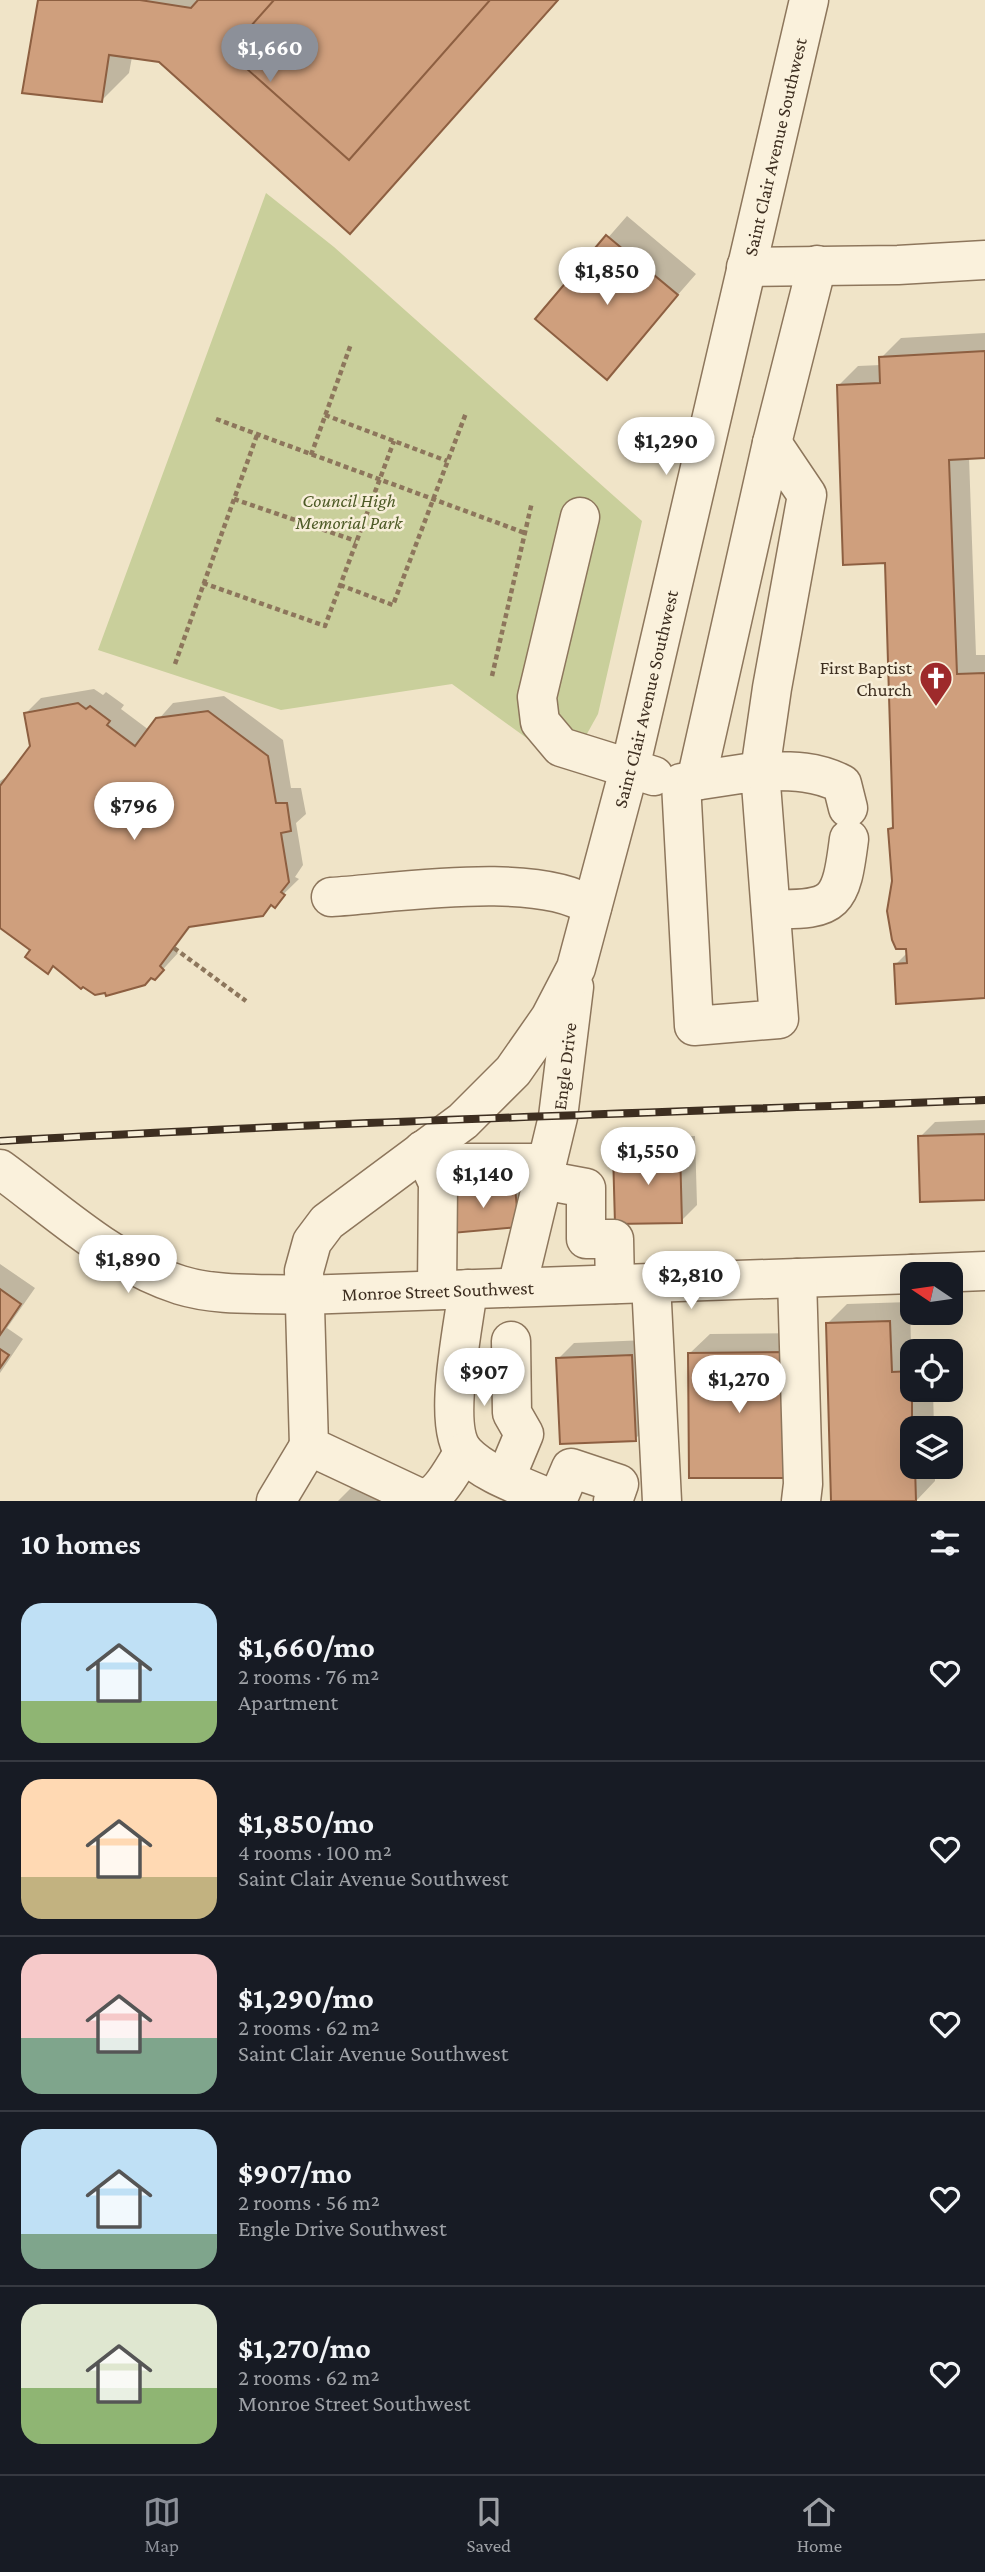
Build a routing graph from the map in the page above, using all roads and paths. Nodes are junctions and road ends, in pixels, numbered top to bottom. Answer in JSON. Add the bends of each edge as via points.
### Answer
{"nodes":[{"id":1,"x":809,"y":0,"type":"edge"},
{"id":2,"x":985,"y":260,"type":"edge"},
{"id":3,"x":817,"y":265,"type":"junction"},
{"id":4,"x":746,"y":267,"type":"junction"},
{"id":5,"x":351,"y":344,"type":"dead end"},
{"id":6,"x":466,"y":413,"type":"dead end"},
{"id":7,"x":325,"y":415,"type":"junction"},
{"id":8,"x":216,"y":419,"type":"dead end"},
{"id":9,"x":257,"y":435,"type":"junction"},
{"id":10,"x":394,"y":441,"type":"junction"},
{"id":11,"x":772,"y":443,"type":"junction"},
{"id":12,"x":311,"y":455,"type":"junction"},
{"id":13,"x":447,"y":461,"type":"junction"},
{"id":14,"x":379,"y":480,"type":"junction"},
{"id":15,"x":234,"y":499,"type":"junction"},
{"id":16,"x":433,"y":500,"type":"junction"},
{"id":17,"x":532,"y":502,"type":"dead end"},
{"id":18,"x":580,"y":517,"type":"dead end"},
{"id":19,"x":525,"y":533,"type":"junction"},
{"id":20,"x":356,"y":541,"type":"junction"},
{"id":21,"x":203,"y":583,"type":"junction"},
{"id":22,"x":340,"y":585,"type":"junction"},
{"id":23,"x":174,"y":664,"type":"dead end"},
{"id":24,"x":492,"y":676,"type":"dead end"},
{"id":25,"x":629,"y":770,"type":"junction"},
{"id":26,"x":761,"y":771,"type":"junction"},
{"id":27,"x":688,"y":782,"type":"junction"},
{"id":28,"x":331,"y":897,"type":"dead end"},
{"id":29,"x":592,"y":906,"type":"junction"},
{"id":30,"x":771,"y":909,"type":"junction"},
{"id":31,"x":174,"y":947,"type":"dead end"},
{"id":32,"x":576,"y":968,"type":"junction"},
{"id":33,"x":246,"y":1001,"type":"dead end"},
{"id":34,"x":430,"y":1166,"type":"junction"},
{"id":35,"x":0,"y":1169,"type":"edge"},
{"id":36,"x":545,"y":1171,"type":"junction"},
{"id":37,"x":985,"y":1271,"type":"edge"},
{"id":38,"x":963,"y":1272,"type":"edge"},
{"id":39,"x":900,"y":1274,"type":"edge"},
{"id":40,"x":797,"y":1278,"type":"junction"},
{"id":41,"x":633,"y":1283,"type":"junction"},
{"id":42,"x":517,"y":1287,"type":"junction"},
{"id":43,"x":453,"y":1289,"type":"junction"},
{"id":44,"x":303,"y":1294,"type":"junction"},
{"id":45,"x":511,"y":1341,"type":"dead end"},
{"id":46,"x":458,"y":1382,"type":"junction"},
{"id":47,"x":510,"y":1388,"type":"junction"},
{"id":48,"x":309,"y":1446,"type":"junction"},
{"id":49,"x":464,"y":1452,"type":"junction"},
{"id":50,"x":506,"y":1477,"type":"junction"},
{"id":51,"x":432,"y":1500,"type":"edge"},
{"id":52,"x":276,"y":1501,"type":"edge"},
{"id":53,"x":556,"y":1501,"type":"edge"},
{"id":54,"x":613,"y":1501,"type":"edge"},
{"id":55,"x":662,"y":1501,"type":"edge"},
{"id":56,"x":801,"y":1501,"type":"edge"}],
"edges":[{"from":1,"to":4,"type":"street","name":"Saint Clair Avenue Southwest"},
{"from":2,"to":3,"type":"street"},
{"from":3,"to":4,"type":"street"},
{"from":3,"to":11,"type":"street"},
{"from":4,"to":25,"type":"street","name":"Saint Clair Avenue Southwest"},
{"from":5,"to":7,"type":"path"},
{"from":6,"to":13,"type":"path"},
{"from":7,"to":10,"type":"path"},
{"from":7,"to":12,"type":"path"},
{"from":8,"to":9,"type":"path"},
{"from":9,"to":12,"type":"path"},
{"from":9,"to":15,"type":"path"},
{"from":10,"to":13,"type":"path"},
{"from":10,"to":14,"type":"path"},
{"from":11,"to":26,"type":"street","via":[[807,495]]},
{"from":11,"to":27,"type":"street"},
{"from":12,"to":14,"type":"path"},
{"from":13,"to":16,"type":"path"},
{"from":14,"to":16,"type":"path"},
{"from":14,"to":20,"type":"path"},
{"from":15,"to":20,"type":"path"},
{"from":15,"to":21,"type":"path"},
{"from":16,"to":19,"type":"path"},
{"from":16,"to":22,"type":"path","via":[[393,605]]},
{"from":17,"to":19,"type":"path"},
{"from":18,"to":25,"type":"street","via":[[537,697],[540,722],[561,747]]},
{"from":19,"to":24,"type":"path"},
{"from":20,"to":22,"type":"path"},
{"from":21,"to":22,"type":"path","via":[[325,626]]},
{"from":21,"to":23,"type":"path"},
{"from":25,"to":27,"type":"street"},
{"from":25,"to":29,"type":"street","name":"Saint Clair Avenue Southwest"},
{"from":26,"to":27,"type":"street"},
{"from":26,"to":30,"type":"street"},
{"from":26,"to":30,"type":"street","via":[[800,770],[842,784],[849,823],[843,883],[830,900],[808,911]]},
{"from":27,"to":30,"type":"street","via":[[694,1026],[779,1019]]},
{"from":28,"to":29,"type":"street","via":[[518,885],[563,892]]},
{"from":29,"to":32,"type":"street","name":"Saint Clair Avenue Southwest"},
{"from":31,"to":33,"type":"path"},
{"from":32,"to":34,"type":"street","name":"Saint Clair Avenue Southwest","via":[[550,1018],[513,1071],[463,1121]]},
{"from":32,"to":36,"type":"street","name":"Engle Drive","via":[[558,1117]]},
{"from":34,"to":36,"type":"street","via":[[465,1163]]},
{"from":34,"to":43,"type":"street"},
{"from":34,"to":44,"type":"street","name":"Saint Clair Avenue Southwest","via":[[327,1222],[306,1259]]},
{"from":35,"to":44,"type":"street","name":"Monroe Street Southwest","via":[[102,1244],[180,1285],[212,1292]]},
{"from":36,"to":41,"type":"street","via":[[586,1188],[586,1240],[614,1239]]},
{"from":36,"to":42,"type":"street","name":"Engle Drive"},
{"from":37,"to":38,"type":"street","name":"Monroe Street Southwest"},
{"from":39,"to":40,"type":"street","name":"Monroe Street Southwest"},
{"from":40,"to":41,"type":"street","name":"Monroe Street Southwest"},
{"from":40,"to":56,"type":"street"},
{"from":41,"to":42,"type":"street","name":"Monroe Street Southwest"},
{"from":41,"to":55,"type":"street"},
{"from":42,"to":43,"type":"street","name":"Monroe Street Southwest"},
{"from":43,"to":44,"type":"street","name":"Monroe Street Southwest"},
{"from":43,"to":46,"type":"street"},
{"from":44,"to":48,"type":"street","name":"Saint Clair Avenue Southwest"},
{"from":45,"to":47,"type":"street"},
{"from":46,"to":47,"type":"street"},
{"from":46,"to":49,"type":"street","via":[[454,1421]]},
{"from":47,"to":50,"type":"street","via":[[512,1413],[524,1434]]},
{"from":48,"to":51,"type":"street"},
{"from":48,"to":52,"type":"street"},
{"from":49,"to":50,"type":"street"},
{"from":49,"to":51,"type":"street"},
{"from":50,"to":53,"type":"street"},
{"from":53,"to":54,"type":"street","via":[[571,1468],[619,1484]]}]}
